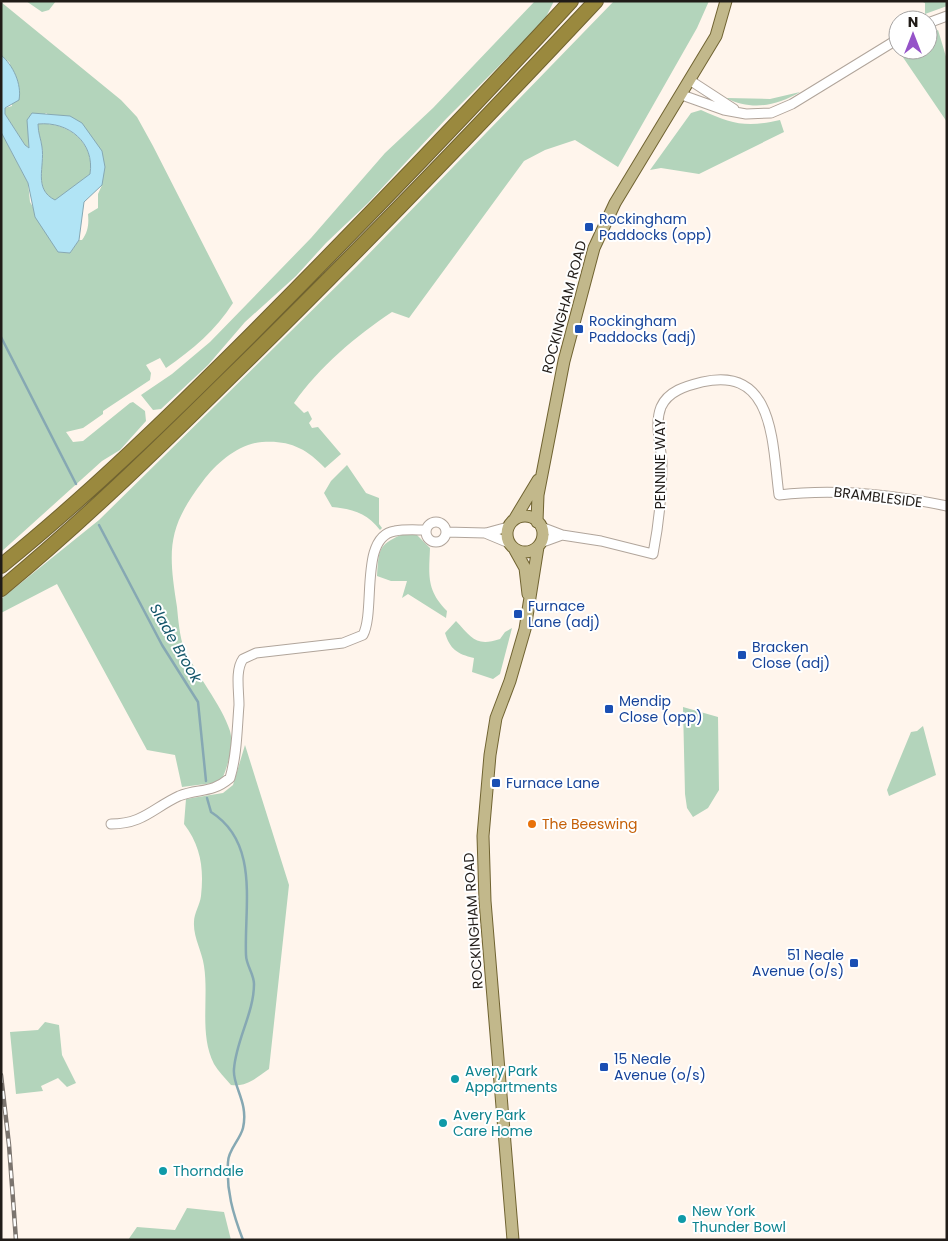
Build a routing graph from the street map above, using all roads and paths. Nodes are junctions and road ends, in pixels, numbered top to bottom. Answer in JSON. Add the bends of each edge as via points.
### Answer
{"nodes":[{"id":1,"x":571,"y":1,"type":"edge"},
{"id":2,"x":596,"y":1,"type":"edge"},
{"id":3,"x":726,"y":1,"type":"edge"},
{"id":4,"x":888,"y":46,"type":"edge"},
{"id":5,"x":691,"y":81,"type":"junction"},
{"id":6,"x":682,"y":95,"type":"junction"},
{"id":7,"x":738,"y":112,"type":"junction"},
{"id":8,"x":542,"y":472,"type":"junction"},
{"id":9,"x":779,"y":495,"type":"joint"},
{"id":10,"x":947,"y":506,"type":"edge"},
{"id":11,"x":511,"y":524,"type":"junction"},
{"id":12,"x":539,"y":525,"type":"junction"},
{"id":13,"x":426,"y":530,"type":"junction"},
{"id":14,"x":446,"y":532,"type":"junction"},
{"id":15,"x":485,"y":533,"type":"junction"},
{"id":16,"x":562,"y":535,"type":"junction"},
{"id":17,"x":539,"y":545,"type":"junction"},
{"id":18,"x":512,"y":546,"type":"junction"},
{"id":19,"x":1,"y":566,"type":"edge"},
{"id":20,"x":1,"y":589,"type":"edge"},
{"id":21,"x":529,"y":606,"type":"junction"},
{"id":22,"x":111,"y":824,"type":"dead end"},
{"id":23,"x":513,"y":1240,"type":"edge"}],
"edges":[{"from":1,"to":19,"type":"highway","via":[[382,204],[208,378],[107,475]]},
{"from":2,"to":20,"type":"highway","via":[[451,155],[277,331],[118,488]]},
{"from":3,"to":5,"type":"main road","name":"ROCKINGHAM ROAD","via":[[716,36]]},
{"from":4,"to":7,"type":"street","via":[[792,104],[771,113]]},
{"from":5,"to":6,"type":"main road","name":"ROCKINGHAM ROAD"},
{"from":5,"to":7,"type":"street"},
{"from":6,"to":7,"type":"street"},
{"from":6,"to":8,"type":"main road","name":"ROCKINGHAM ROAD","via":[[615,203],[597,241],[564,361]]},
{"from":8,"to":11,"type":"main road","name":"ROCKINGHAM ROAD"},
{"from":8,"to":12,"type":"main road","name":"ROCKINGHAM ROAD"},
{"from":9,"to":10,"type":"street","name":"BRAMBLESIDE","via":[[855,492]]},
{"from":9,"to":16,"type":"street","name":"PENNINE WAY","via":[[767,416],[756,395],[742,384],[719,379],[680,388],[662,406],[658,419],[662,494],[653,554]]},
{"from":11,"to":12,"type":"main road","via":[[526,516]]},
{"from":11,"to":15,"type":"street"},
{"from":11,"to":18,"type":"main road"},
{"from":12,"to":16,"type":"street"},
{"from":12,"to":17,"type":"main road"},
{"from":13,"to":14,"type":"street","via":[[430,523],[436,522],[443,524]]},
{"from":13,"to":14,"type":"street","via":[[428,539],[434,542],[443,540]]},
{"from":13,"to":22,"type":"street","via":[[393,531],[382,537],[374,548],[368,621],[363,634],[343,643],[256,653],[243,659],[239,672],[234,767],[230,778],[212,790],[177,797],[137,821]]},
{"from":14,"to":15,"type":"street"},
{"from":15,"to":18,"type":"street"},
{"from":16,"to":17,"type":"street"},
{"from":17,"to":18,"type":"main road","via":[[527,552]]},
{"from":17,"to":21,"type":"main road","name":"ROCKINGHAM ROAD"},
{"from":18,"to":21,"type":"main road","name":"ROCKINGHAM ROAD","via":[[525,568]]},
{"from":21,"to":23,"type":"main road","name":"ROCKINGHAM ROAD","via":[[510,681],[496,718],[488,764],[483,836],[485,900]]}]}
